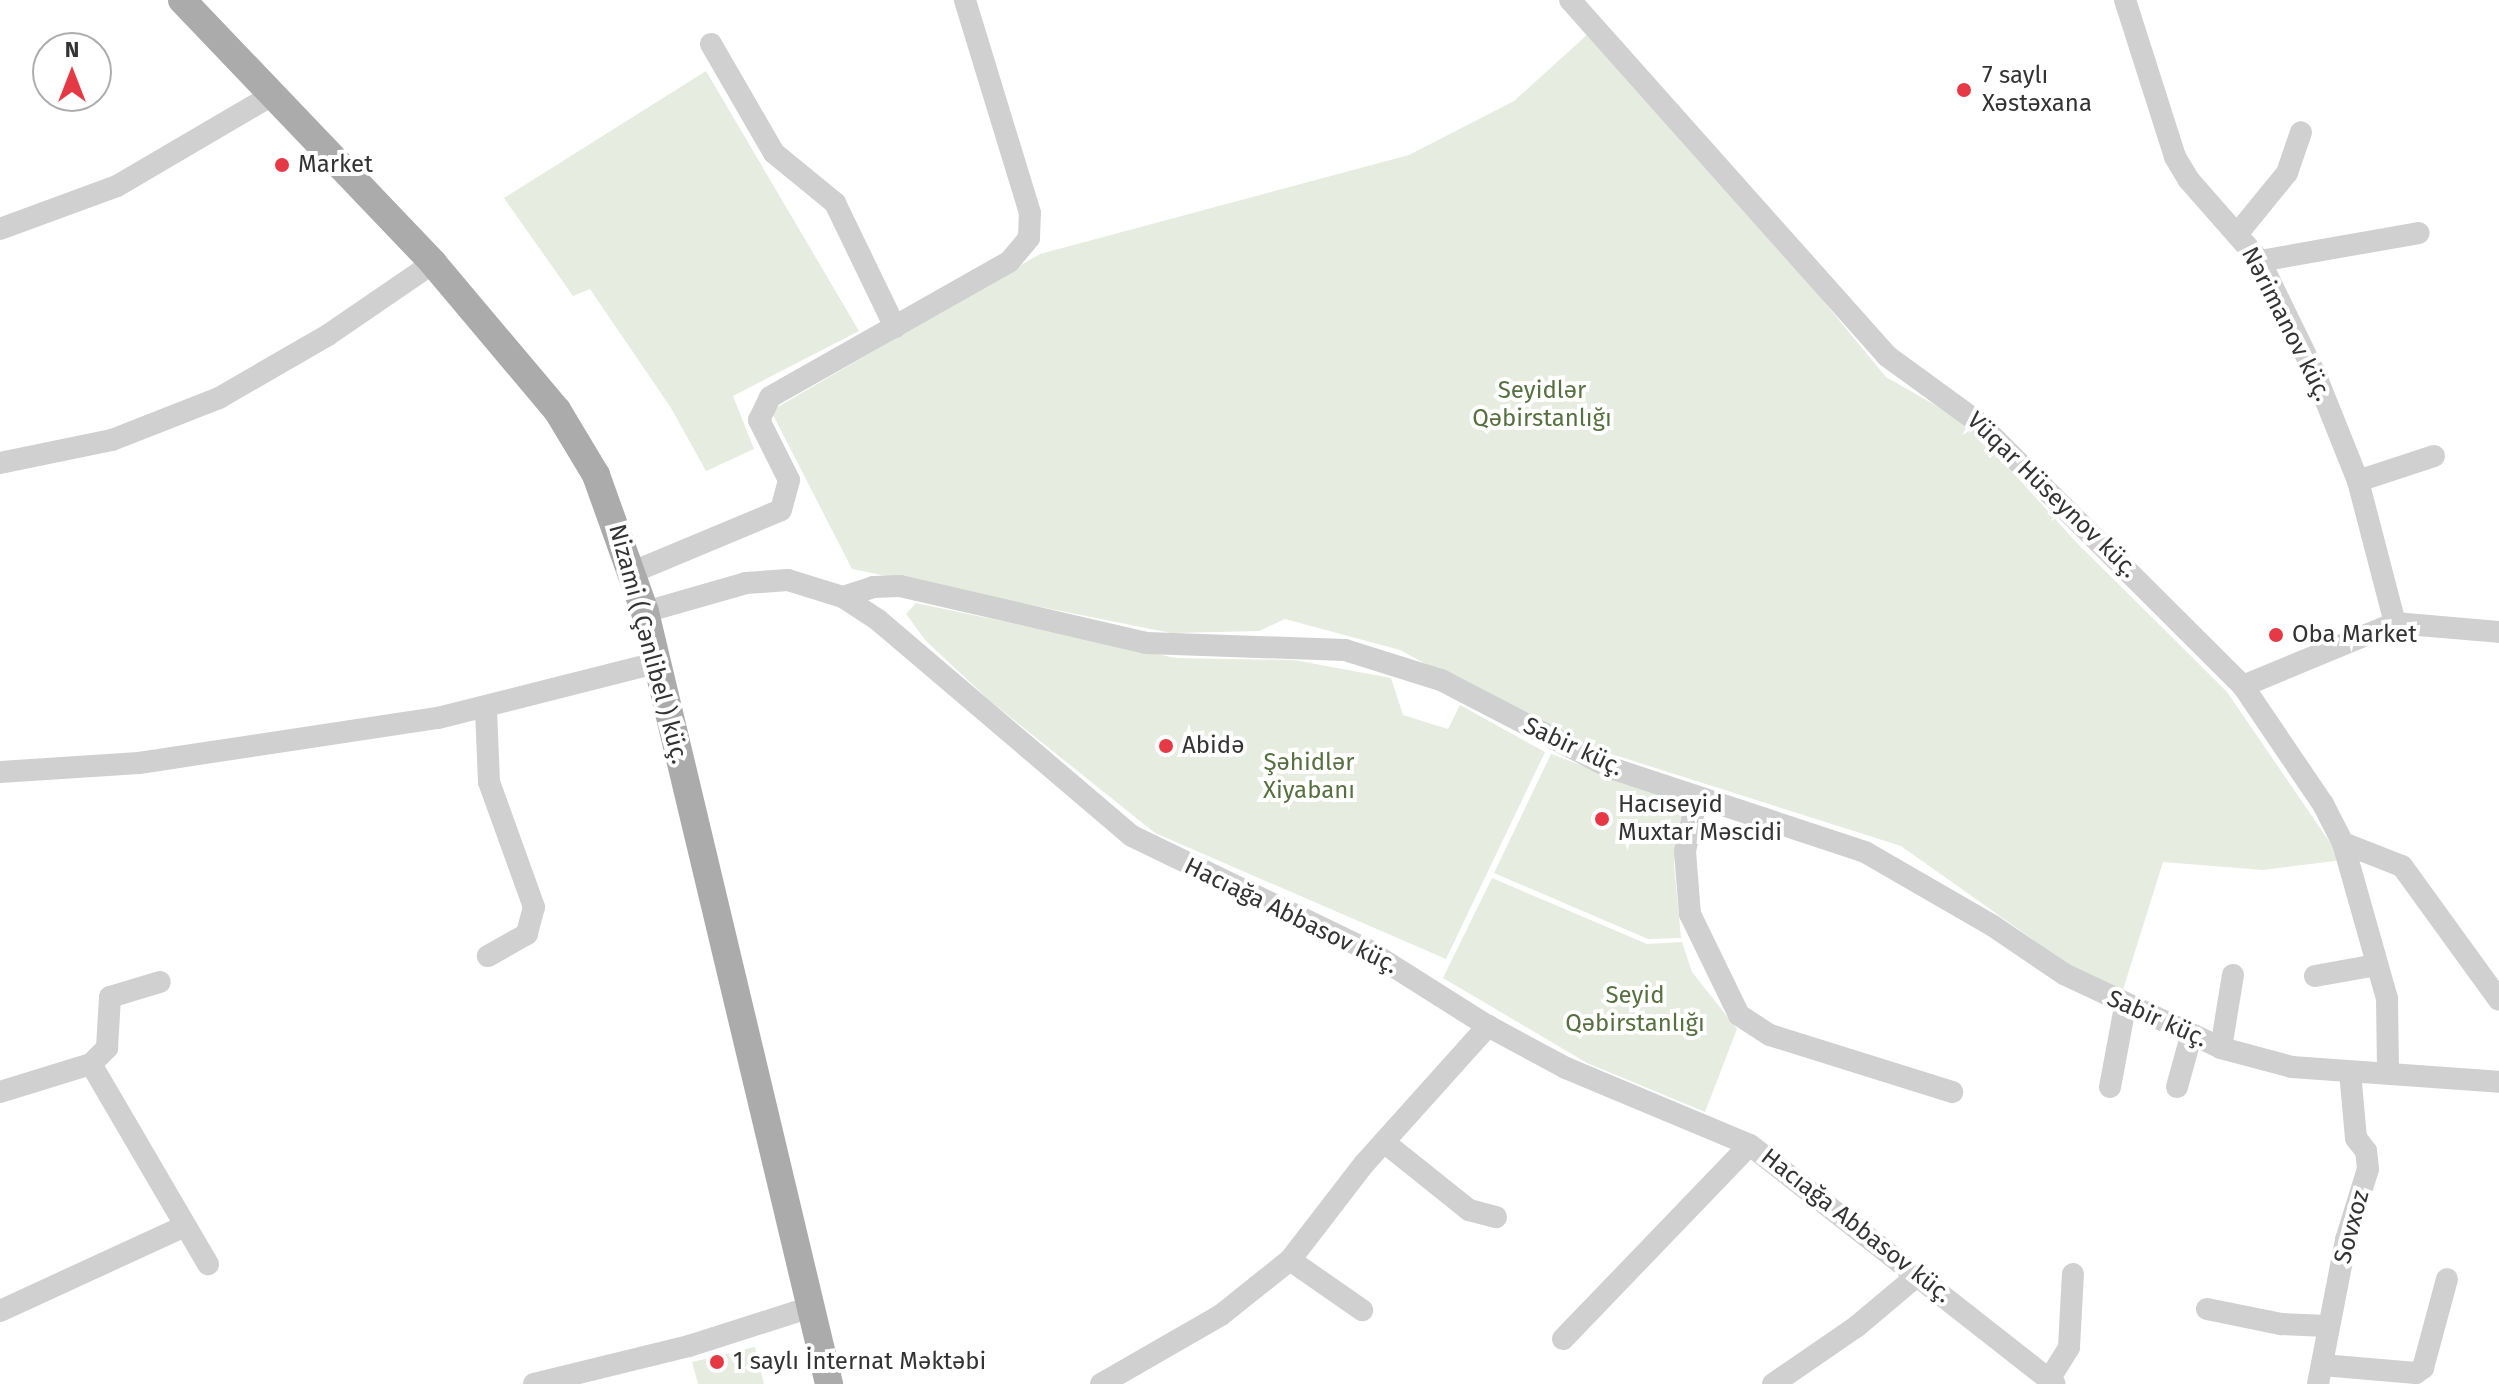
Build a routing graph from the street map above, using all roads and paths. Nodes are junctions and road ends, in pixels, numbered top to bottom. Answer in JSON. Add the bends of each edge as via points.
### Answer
{"nodes":[{"id":1,"x":182,"y":0,"type":"edge"},
{"id":2,"x":965,"y":0,"type":"edge"},
{"id":3,"x":1570,"y":0,"type":"edge"},
{"id":4,"x":2125,"y":0,"type":"edge"},
{"id":5,"x":711,"y":44,"type":"dead end"},
{"id":6,"x":272,"y":95,"type":"junction"},
{"id":7,"x":2301,"y":132,"type":"dead end"},
{"id":8,"x":0,"y":229,"type":"edge"},
{"id":9,"x":2238,"y":233,"type":"junction"},
{"id":10,"x":2419,"y":233,"type":"dead end"},
{"id":11,"x":2260,"y":261,"type":"junction"},
{"id":12,"x":433,"y":263,"type":"junction"},
{"id":13,"x":895,"y":327,"type":"junction"},
{"id":14,"x":2434,"y":456,"type":"dead end"},
{"id":15,"x":0,"y":463,"type":"edge"},
{"id":16,"x":2358,"y":481,"type":"junction"},
{"id":17,"x":633,"y":572,"type":"junction"},
{"id":18,"x":843,"y":597,"type":"junction"},
{"id":19,"x":645,"y":612,"type":"junction"},
{"id":20,"x":2395,"y":623,"type":"junction"},
{"id":21,"x":2499,"y":632,"type":"edge"},
{"id":22,"x":656,"y":663,"type":"junction"},
{"id":23,"x":2243,"y":686,"type":"junction"},
{"id":24,"x":486,"y":710,"type":"junction"},
{"id":25,"x":0,"y":772,"type":"edge"},
{"id":26,"x":1697,"y":797,"type":"junction"},
{"id":27,"x":2343,"y":843,"type":"junction"},
{"id":28,"x":488,"y":956,"type":"dead end"},
{"id":29,"x":2377,"y":965,"type":"junction"},
{"id":30,"x":2233,"y":975,"type":"dead end"},
{"id":31,"x":2315,"y":976,"type":"dead end"},
{"id":32,"x":160,"y":982,"type":"dead end"},
{"id":33,"x":2499,"y":999,"type":"edge"},
{"id":34,"x":2125,"y":1007,"type":"junction"},
{"id":35,"x":1488,"y":1026,"type":"junction"},
{"id":36,"x":2191,"y":1036,"type":"junction"},
{"id":37,"x":2221,"y":1048,"type":"junction"},
{"id":38,"x":91,"y":1064,"type":"junction"},
{"id":39,"x":2350,"y":1072,"type":"junction"},
{"id":40,"x":2388,"y":1073,"type":"junction"},
{"id":41,"x":2499,"y":1082,"type":"edge"},
{"id":42,"x":2110,"y":1087,"type":"dead end"},
{"id":43,"x":2177,"y":1087,"type":"dead end"},
{"id":44,"x":0,"y":1092,"type":"edge"},
{"id":45,"x":1952,"y":1092,"type":"dead end"},
{"id":46,"x":1384,"y":1142,"type":"junction"},
{"id":47,"x":1750,"y":1145,"type":"junction"},
{"id":48,"x":1496,"y":1217,"type":"dead end"},
{"id":49,"x":183,"y":1227,"type":"junction"},
{"id":50,"x":1290,"y":1260,"type":"junction"},
{"id":51,"x":208,"y":1264,"type":"dead end"},
{"id":52,"x":2073,"y":1274,"type":"dead end"},
{"id":53,"x":1918,"y":1275,"type":"junction"},
{"id":54,"x":2447,"y":1279,"type":"dead end"},
{"id":55,"x":811,"y":1307,"type":"junction"},
{"id":56,"x":2207,"y":1309,"type":"dead end"},
{"id":57,"x":1362,"y":1310,"type":"dead end"},
{"id":58,"x":0,"y":1311,"type":"edge"},
{"id":59,"x":2327,"y":1326,"type":"junction"},
{"id":60,"x":1563,"y":1339,"type":"dead end"},
{"id":61,"x":2320,"y":1374,"type":"edge"},
{"id":62,"x":2053,"y":1381,"type":"edge"},
{"id":63,"x":534,"y":1384,"type":"edge"},
{"id":64,"x":829,"y":1384,"type":"edge"},
{"id":65,"x":1101,"y":1384,"type":"edge"},
{"id":66,"x":1773,"y":1384,"type":"edge"}],
"edges":[{"from":1,"to":6,"type":"main road","name":"Nizami ( Çənlibel ) küç."},
{"from":2,"to":13,"type":"street","via":[[1030,213],[1029,238],[1009,262]]},
{"from":3,"to":23,"type":"street","name":"Vüqar Hüseynov küç.","via":[[1887,356],[1978,422]]},
{"from":4,"to":9,"type":"street","name":"Nərimanov küç.","via":[[2175,157],[2188,179]]},
{"from":5,"to":13,"type":"street","via":[[774,153],[835,203]]},
{"from":6,"to":8,"type":"street","via":[[117,186]]},
{"from":6,"to":12,"type":"main road","name":"Nizami ( Çənlibel ) küç."},
{"from":7,"to":9,"type":"street","via":[[2287,173]]},
{"from":9,"to":11,"type":"street","name":"Nərimanov küç."},
{"from":10,"to":11,"type":"street"},
{"from":11,"to":16,"type":"street","name":"Nərimanov küç.","via":[[2316,376]]},
{"from":12,"to":15,"type":"street","via":[[328,335],[219,398],[112,440]]},
{"from":12,"to":17,"type":"main road","name":"Nizami ( Çənlibel ) küç.","via":[[574,435],[613,514]]},
{"from":13,"to":17,"type":"street","via":[[770,397],[760,408],[759,420],[789,480],[781,510]]},
{"from":14,"to":16,"type":"street"},
{"from":16,"to":20,"type":"street","name":"Nərimanov küç."},
{"from":17,"to":19,"type":"main road","name":"Nizami ( Çənlibel ) küç."},
{"from":18,"to":19,"type":"street","name":"Hacıağa Abbasov küç.","via":[[818,587],[746,583]]},
{"from":18,"to":26,"type":"street","name":"Sabir küç.","via":[[873,587],[900,586],[1146,643],[1345,650],[1441,680],[1572,750]]},
{"from":18,"to":35,"type":"street","name":"Hacıağa Abbasov küç.","via":[[878,620],[1132,836],[1366,949]]},
{"from":19,"to":22,"type":"main road","name":"Nizami ( Çənlibel ) küç."},
{"from":20,"to":21,"type":"street"},
{"from":20,"to":23,"type":"street"},
{"from":22,"to":24,"type":"street"},
{"from":22,"to":55,"type":"main road","name":"Nizami ( Çənlibel ) küç."},
{"from":23,"to":27,"type":"street","name":"Vüqar Hüseynov küç.","via":[[2323,804]]},
{"from":24,"to":25,"type":"street","via":[[139,763]]},
{"from":24,"to":28,"type":"street","via":[[489,782],[534,907],[527,934]]},
{"from":26,"to":34,"type":"street","name":"Sabir küç.","via":[[1865,852]]},
{"from":26,"to":45,"type":"street","via":[[1685,851],[1690,914],[1739,1015],[1770,1035]]},
{"from":27,"to":29,"type":"street","name":"Vüqar Hüseynov küç."},
{"from":27,"to":33,"type":"street","via":[[2402,866]]},
{"from":29,"to":31,"type":"street"},
{"from":29,"to":40,"type":"street","name":"Vüqar Hüseynov küç.","via":[[2391,1021]]},
{"from":30,"to":37,"type":"street"},
{"from":32,"to":38,"type":"street","via":[[110,997],[107,1048]]},
{"from":34,"to":36,"type":"street","name":"Sabir küç."},
{"from":34,"to":42,"type":"street"},
{"from":35,"to":46,"type":"street"},
{"from":35,"to":47,"type":"street","name":"Hacıağa Abbasov küç.","via":[[1566,1068]]},
{"from":36,"to":37,"type":"street","name":"Sabir küç."},
{"from":36,"to":43,"type":"street"},
{"from":37,"to":39,"type":"street","name":"Sabir küç.","via":[[2262,1062]]},
{"from":38,"to":44,"type":"street"},
{"from":38,"to":49,"type":"street"},
{"from":39,"to":40,"type":"street","name":"Sabir küç."},
{"from":39,"to":59,"type":"street","name":"Sovxoz","via":[[2356,1138],[2366,1151],[2368,1169]]},
{"from":40,"to":41,"type":"street","name":"Sabir küç."},
{"from":46,"to":48,"type":"street","via":[[1469,1210]]},
{"from":46,"to":50,"type":"street"},
{"from":47,"to":53,"type":"street","name":"Hacıağa Abbasov küç."},
{"from":47,"to":60,"type":"street"},
{"from":49,"to":51,"type":"street"},
{"from":49,"to":58,"type":"street"},
{"from":50,"to":57,"type":"street"},
{"from":50,"to":65,"type":"street","via":[[1221,1315]]},
{"from":52,"to":62,"type":"street","via":[[2069,1347]]},
{"from":53,"to":62,"type":"street","name":"Hacıağa Abbasov küç."},
{"from":53,"to":66,"type":"street","via":[[1856,1327]]},
{"from":54,"to":61,"type":"street","via":[[2423,1368],[2416,1373]]},
{"from":55,"to":63,"type":"street","via":[[689,1346]]},
{"from":55,"to":64,"type":"main road","name":"Nizami ( Çənlibel ) küç."},
{"from":56,"to":59,"type":"street","via":[[2281,1324]]},
{"from":59,"to":61,"type":"street","name":"Sovxoz"}]}
